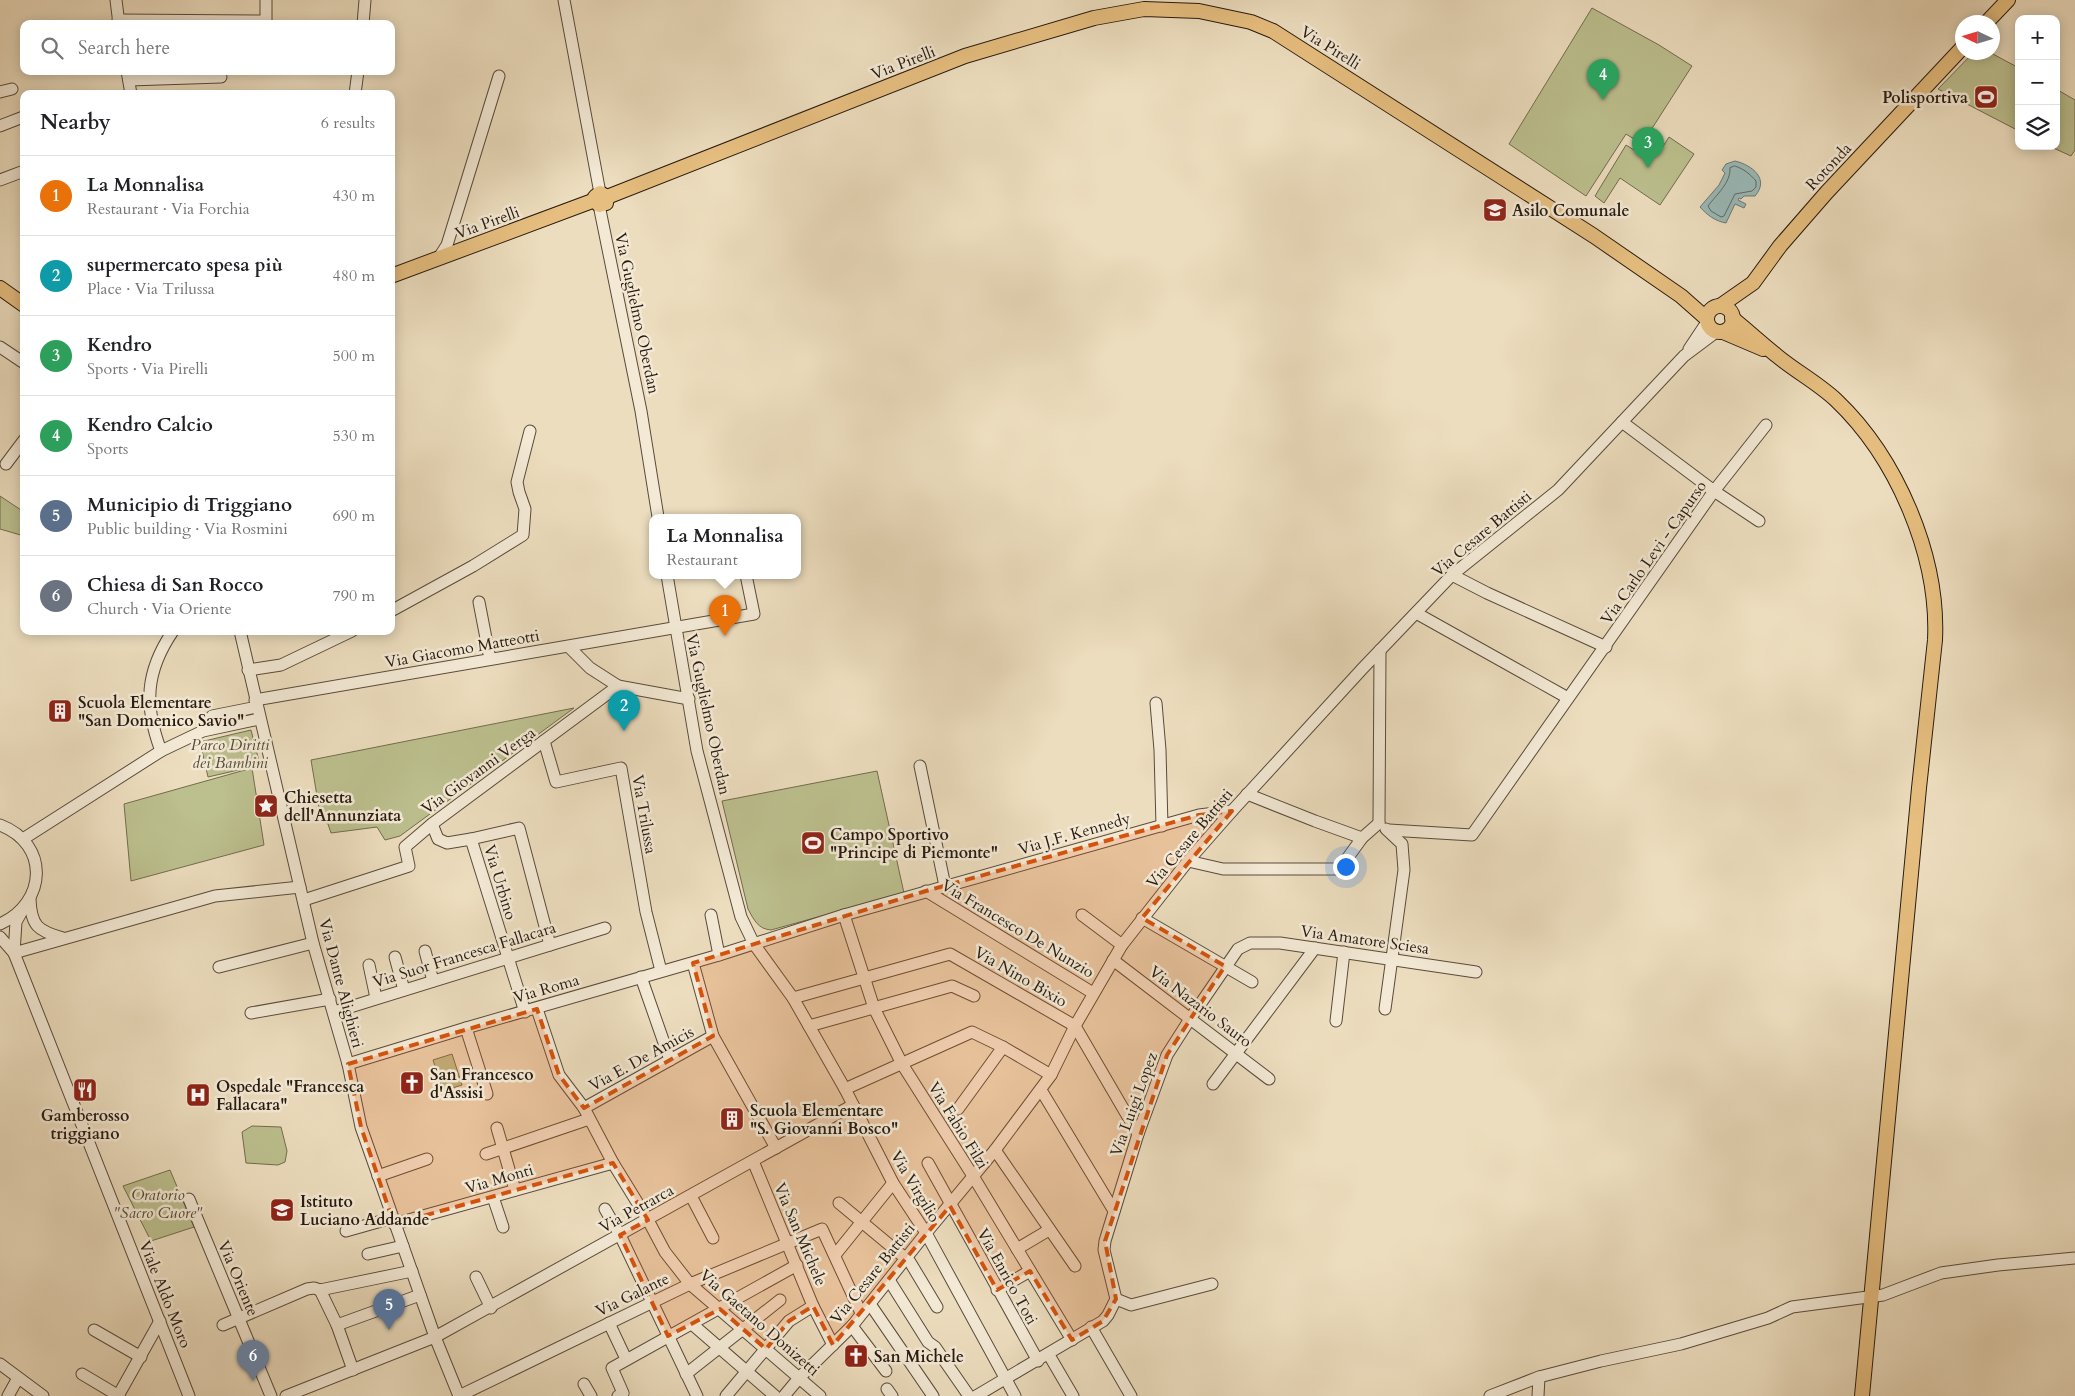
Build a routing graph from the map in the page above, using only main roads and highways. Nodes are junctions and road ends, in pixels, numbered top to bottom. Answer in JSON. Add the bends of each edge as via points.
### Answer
{"nodes":[{"id":1,"x":2008,"y":0,"type":"edge"},
{"id":2,"x":1994,"y":15,"type":"edge"},
{"id":3,"x":1955,"y":55,"type":"edge"},
{"id":4,"x":395,"y":275,"type":"edge"},
{"id":5,"x":1753,"y":283,"type":"junction"},
{"id":6,"x":0,"y":288,"type":"edge"},
{"id":7,"x":1681,"y":296,"type":"junction"},
{"id":8,"x":20,"y":302,"type":"edge"},
{"id":9,"x":1718,"y":306,"type":"junction"},
{"id":10,"x":1732,"y":317,"type":"junction"},
{"id":11,"x":1713,"y":326,"type":"junction"},
{"id":12,"x":1776,"y":355,"type":"junction"},
{"id":13,"x":1862,"y":1396,"type":"edge"}],
"edges":[{"from":1,"to":2,"type":"main road"},
{"from":3,"to":5,"type":"main road","name":"Rotonda","via":[[1826,192]]},
{"from":4,"to":7,"type":"main road","name":"Via Pirelli","via":[[600,199],[965,56],[1094,18],[1144,9],[1199,11],[1251,22],[1273,31],[1588,232]]},
{"from":5,"to":9,"type":"main road","name":"Rotonda"},
{"from":5,"to":10,"type":"main road"},
{"from":6,"to":8,"type":"main road"},
{"from":7,"to":9,"type":"main road","name":"Via Pirelli"},
{"from":7,"to":11,"type":"main road","name":"Via Pirelli"},
{"from":9,"to":10,"type":"main road","via":[[1729,310]]},
{"from":9,"to":11,"type":"main road","via":[[1711,309]]},
{"from":10,"to":11,"type":"main road","via":[[1729,328]]},
{"from":10,"to":12,"type":"main road"},
{"from":11,"to":12,"type":"main road","name":"Via Pirelli"},
{"from":12,"to":13,"type":"main road","via":[[1837,401],[1862,429],[1895,478],[1917,528],[1933,588],[1936,617]]}]}
